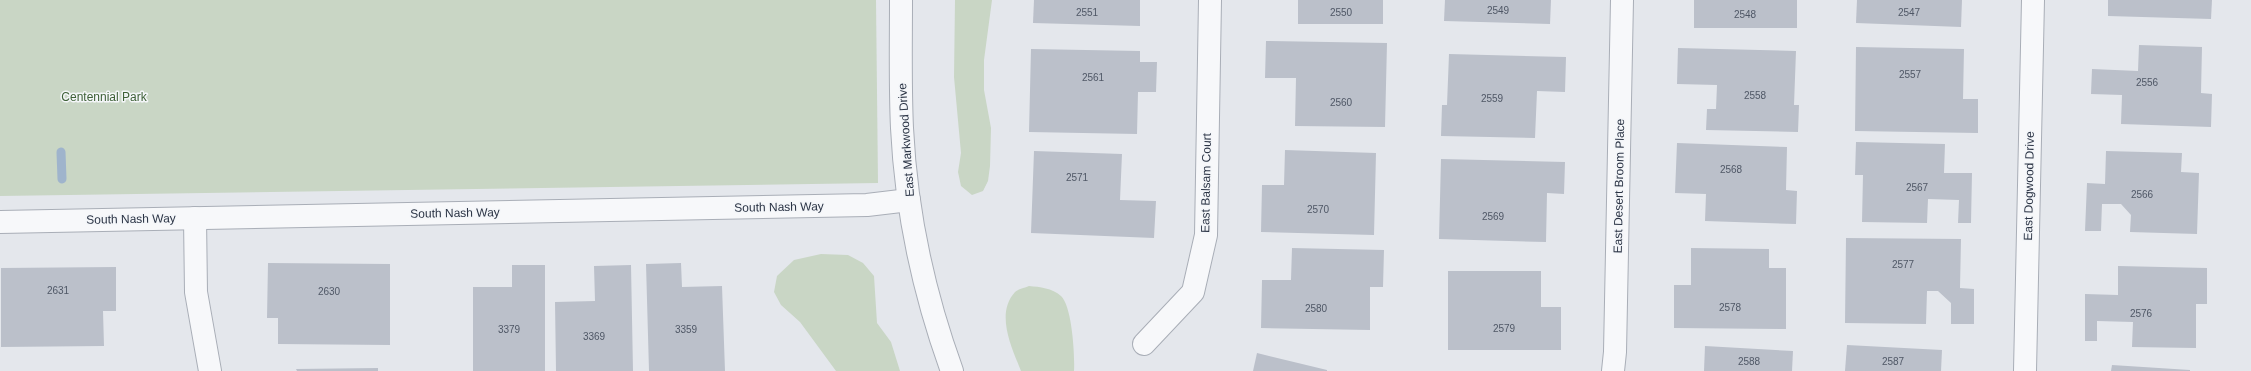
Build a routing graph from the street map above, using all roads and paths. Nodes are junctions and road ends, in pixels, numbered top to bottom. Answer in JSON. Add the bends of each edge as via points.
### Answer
{"nodes":[{"id":1,"x":901,"y":0,"type":"edge"},
{"id":2,"x":1210,"y":0,"type":"edge"},
{"id":3,"x":1622,"y":0,"type":"edge"},
{"id":4,"x":2033,"y":0,"type":"edge"},
{"id":5,"x":909,"y":200,"type":"junction"},
{"id":6,"x":195,"y":218,"type":"junction"},
{"id":7,"x":0,"y":222,"type":"edge"},
{"id":8,"x":1144,"y":344,"type":"dead end"},
{"id":9,"x":210,"y":371,"type":"edge"},
{"id":10,"x":952,"y":371,"type":"edge"},
{"id":11,"x":1613,"y":371,"type":"edge"},
{"id":12,"x":2025,"y":371,"type":"edge"}],
"edges":[{"from":1,"to":5,"type":"street","name":"East Markwood Drive","via":[[902,128]]},
{"from":2,"to":8,"type":"street","name":"East Balsam Court","via":[[1206,235],[1193,292]]},
{"from":3,"to":11,"type":"street","name":"East Desert Broom Place"},
{"from":4,"to":12,"type":"street","name":"East Dogwood Drive"},
{"from":5,"to":6,"type":"street","name":"South Nash Way","via":[[866,205]]},
{"from":5,"to":10,"type":"street","name":"East Markwood Drive","via":[[924,276]]},
{"from":6,"to":7,"type":"street","name":"South Nash Way"},
{"from":6,"to":9,"type":"street","via":[[196,292]]}]}
